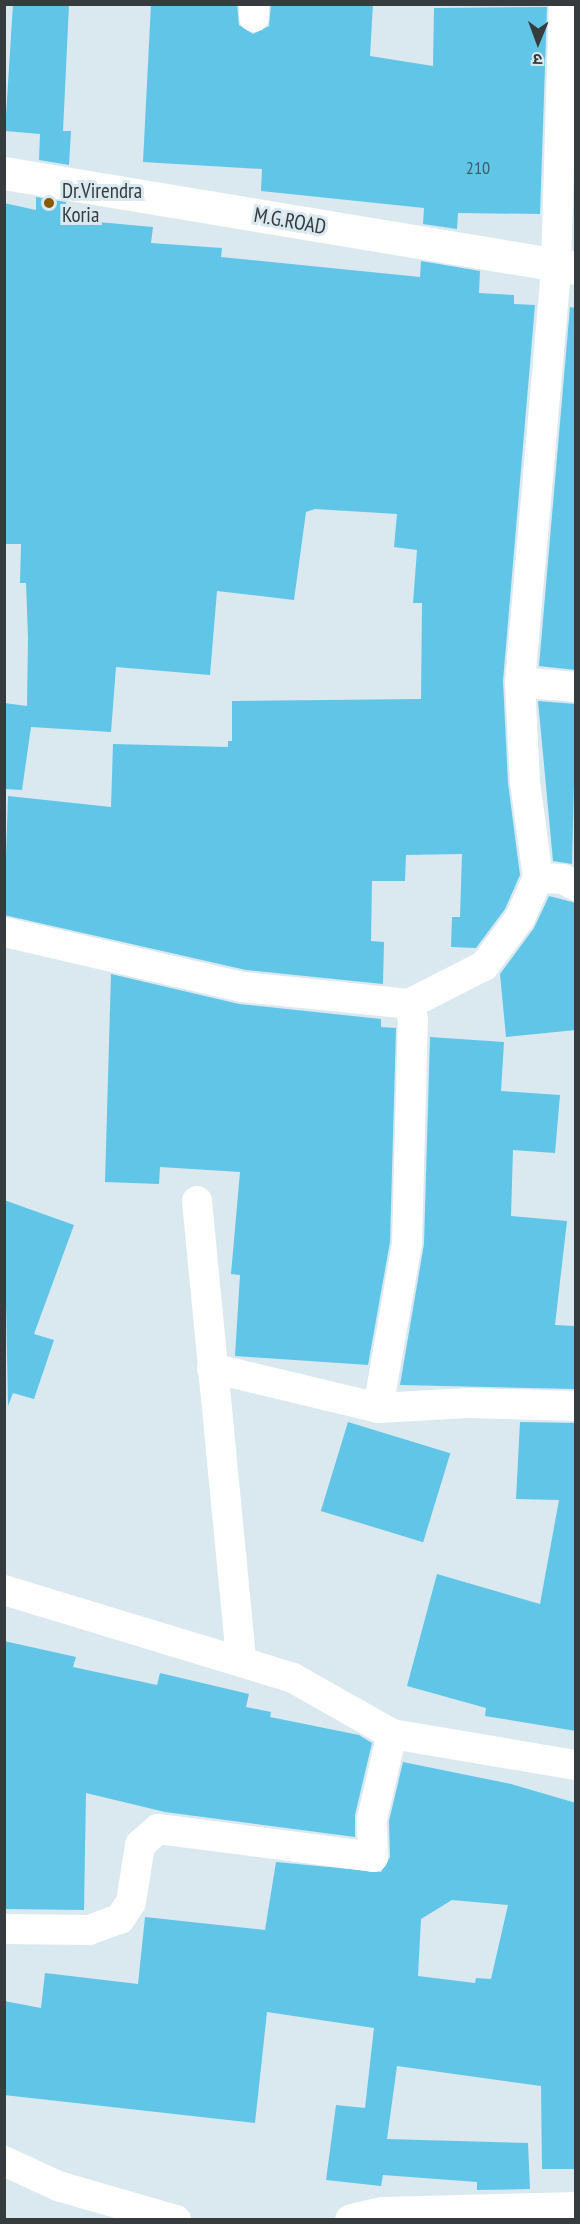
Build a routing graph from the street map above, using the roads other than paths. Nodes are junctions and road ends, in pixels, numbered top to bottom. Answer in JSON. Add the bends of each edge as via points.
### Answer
{"nodes":[{"id":1,"x":564,"y":4,"type":"edge"},
{"id":2,"x":4,"y":173,"type":"edge"},
{"id":3,"x":566,"y":268,"type":"edge"},
{"id":4,"x":520,"y":682,"type":"junction"},
{"id":5,"x":576,"y":687,"type":"edge"},
{"id":6,"x":538,"y":878,"type":"junction"},
{"id":7,"x":576,"y":886,"type":"edge"},
{"id":8,"x":4,"y":932,"type":"edge"},
{"id":9,"x":409,"y":1004,"type":"junction"},
{"id":10,"x":197,"y":1201,"type":"dead end"},
{"id":11,"x":213,"y":1368,"type":"junction"},
{"id":12,"x":576,"y":1406,"type":"edge"},
{"id":13,"x":378,"y":1408,"type":"junction"},
{"id":14,"x":4,"y":1590,"type":"edge"},
{"id":15,"x":241,"y":1662,"type":"junction"},
{"id":16,"x":392,"y":1734,"type":"junction"},
{"id":17,"x":576,"y":1765,"type":"edge"},
{"id":18,"x":4,"y":1929,"type":"edge"},
{"id":19,"x":4,"y":2160,"type":"edge"},
{"id":20,"x":576,"y":2208,"type":"edge"},
{"id":21,"x":371,"y":2217,"type":"edge"},
{"id":22,"x":176,"y":2220,"type":"edge"}],
"edges":[{"from":1,"to":3,"type":"street"},
{"from":2,"to":3,"type":"main road","name":"M.G.ROAD"},
{"from":3,"to":4,"type":"street"},
{"from":4,"to":5,"type":"street"},
{"from":4,"to":6,"type":"street","via":[[525,782]]},
{"from":6,"to":7,"type":"street","via":[[563,879]]},
{"from":6,"to":9,"type":"street","via":[[520,918],[484,966]]},
{"from":8,"to":9,"type":"street","via":[[243,987]]},
{"from":9,"to":13,"type":"street","via":[[413,1020],[407,1244]]},
{"from":10,"to":11,"type":"street"},
{"from":11,"to":13,"type":"street"},
{"from":11,"to":15,"type":"street"},
{"from":12,"to":13,"type":"street","via":[[468,1403]]},
{"from":14,"to":15,"type":"street"},
{"from":15,"to":16,"type":"street","via":[[293,1678]]},
{"from":16,"to":17,"type":"street"},
{"from":16,"to":18,"type":"street","via":[[372,1819],[373,1857],[158,1829],[140,1845],[131,1902],[120,1919],[89,1930]]},
{"from":19,"to":22,"type":"street","via":[[57,2186]]},
{"from":20,"to":21,"type":"main road"}]}
